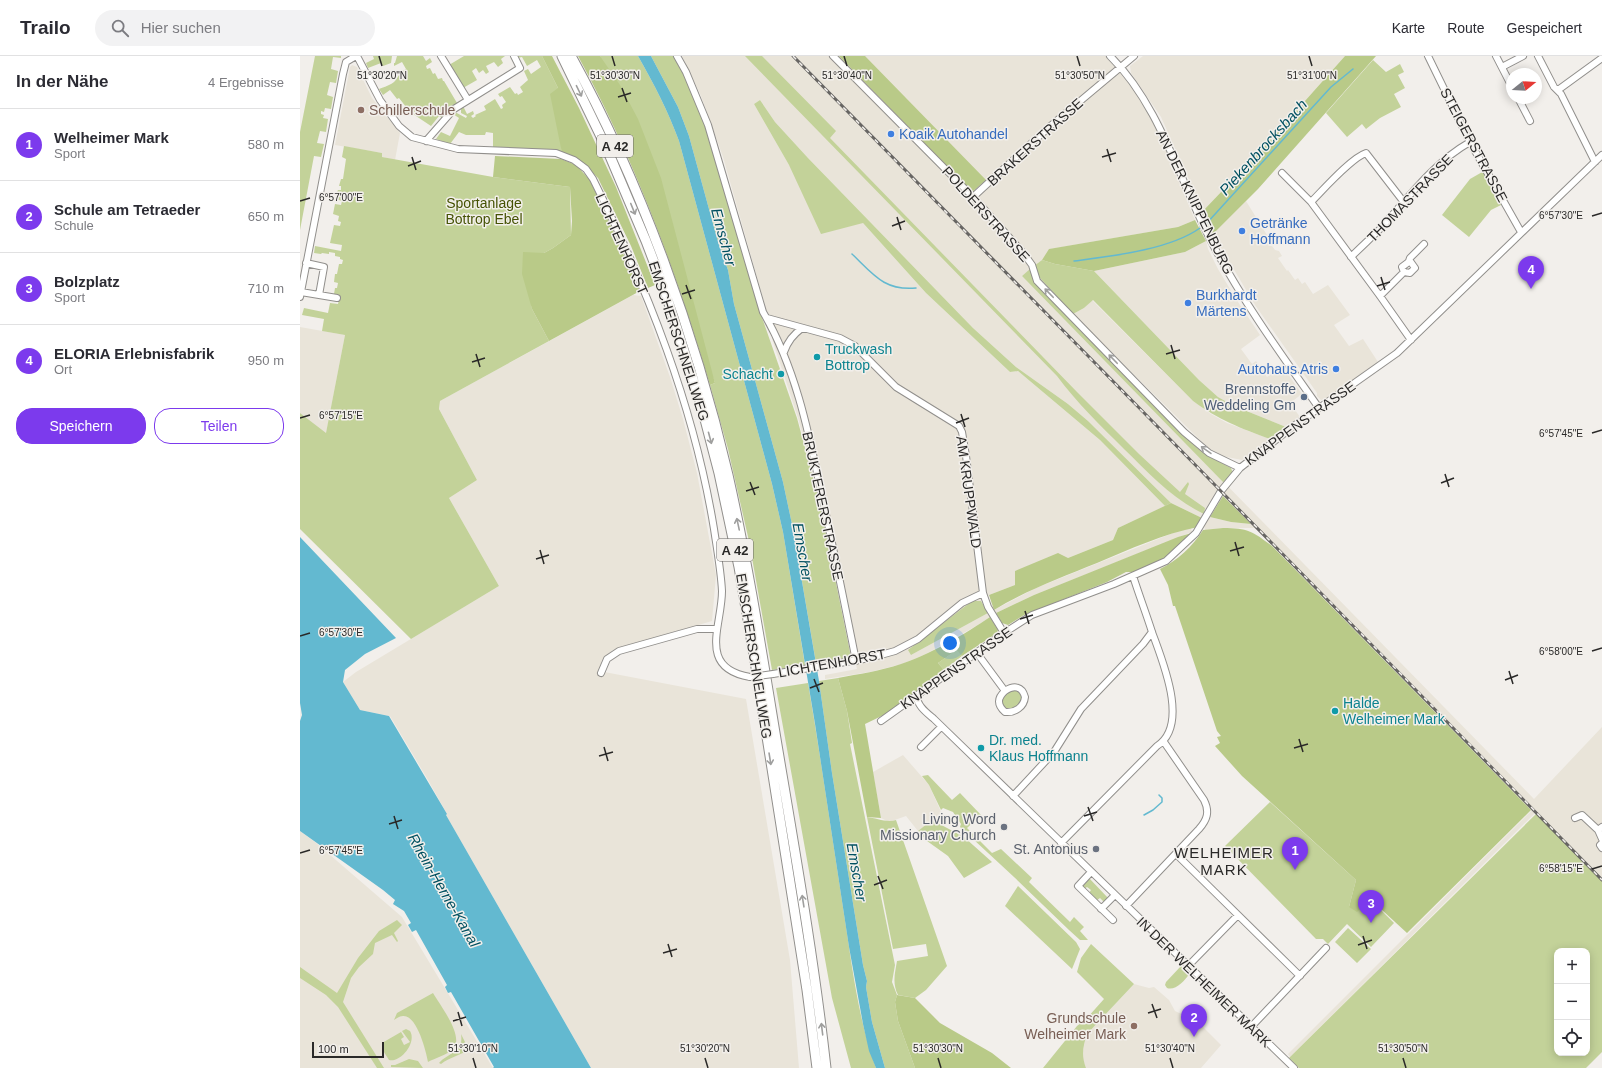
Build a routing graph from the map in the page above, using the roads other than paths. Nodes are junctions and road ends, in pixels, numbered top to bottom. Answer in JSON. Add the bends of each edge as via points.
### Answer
{"nodes":[{"id":1,"x":357,"y":56,"type":"edge"},
{"id":2,"x":441,"y":56,"type":"edge"},
{"id":3,"x":514,"y":56,"type":"edge"},
{"id":4,"x":562,"y":56,"type":"edge"},
{"id":5,"x":571,"y":56,"type":"edge"},
{"id":6,"x":677,"y":56,"type":"edge"},
{"id":7,"x":834,"y":56,"type":"edge"},
{"id":8,"x":1110,"y":56,"type":"edge"},
{"id":9,"x":1134,"y":56,"type":"edge"},
{"id":10,"x":1428,"y":56,"type":"edge"},
{"id":11,"x":1496,"y":56,"type":"edge"},
{"id":12,"x":1523,"y":56,"type":"edge"},
{"id":13,"x":1538,"y":56,"type":"edge"},
{"id":14,"x":1602,"y":58,"type":"edge"},
{"id":15,"x":1121,"y":67,"type":"junction"},
{"id":16,"x":1502,"y":67,"type":"junction"},
{"id":17,"x":1506,"y":75,"type":"edge"},
{"id":18,"x":1558,"y":90,"type":"junction"},
{"id":19,"x":468,"y":100,"type":"junction"},
{"id":20,"x":1523,"y":104,"type":"edge"},
{"id":21,"x":1530,"y":120,"type":"dead end"},
{"id":22,"x":426,"y":141,"type":"junction"},
{"id":23,"x":1470,"y":142,"type":"junction"},
{"id":24,"x":1602,"y":156,"type":"edge"},
{"id":25,"x":1595,"y":162,"type":"junction"},
{"id":26,"x":1282,"y":173,"type":"dead end"},
{"id":27,"x":973,"y":197,"type":"junction"},
{"id":28,"x":1311,"y":202,"type":"junction"},
{"id":29,"x":1403,"y":202,"type":"junction"},
{"id":30,"x":1521,"y":232,"type":"junction"},
{"id":31,"x":1424,"y":244,"type":"dead end"},
{"id":32,"x":1351,"y":257,"type":"junction"},
{"id":33,"x":1409,"y":261,"type":"junction"},
{"id":34,"x":306,"y":263,"type":"junction"},
{"id":35,"x":1404,"y":272,"type":"junction"},
{"id":36,"x":302,"y":273,"type":"edge"},
{"id":37,"x":300,"y":295,"type":"edge"},
{"id":38,"x":319,"y":295,"type":"junction"},
{"id":39,"x":1380,"y":296,"type":"junction"},
{"id":40,"x":337,"y":298,"type":"dead end"},
{"id":41,"x":767,"y":318,"type":"junction"},
{"id":42,"x":802,"y":328,"type":"junction"},
{"id":43,"x":1411,"y":340,"type":"junction"},
{"id":44,"x":784,"y":352,"type":"junction"},
{"id":45,"x":1319,"y":408,"type":"junction"},
{"id":46,"x":1240,"y":468,"type":"junction"},
{"id":47,"x":1133,"y":576,"type":"junction"},
{"id":48,"x":983,"y":593,"type":"junction"},
{"id":49,"x":716,"y":629,"type":"junction"},
{"id":50,"x":1152,"y":632,"type":"junction"},
{"id":51,"x":1004,"y":633,"type":"junction"},
{"id":52,"x":977,"y":653,"type":"junction"},
{"id":53,"x":856,"y":661,"type":"junction"},
{"id":54,"x":600,"y":673,"type":"dead end"},
{"id":55,"x":1005,"y":691,"type":"junction"},
{"id":56,"x":917,"y":696,"type":"junction"},
{"id":57,"x":881,"y":721,"type":"dead end"},
{"id":58,"x":941,"y":727,"type":"junction"},
{"id":59,"x":1164,"y":742,"type":"junction"},
{"id":60,"x":922,"y":747,"type":"dead end"},
{"id":61,"x":1013,"y":796,"type":"junction"},
{"id":62,"x":1575,"y":818,"type":"dead end"},
{"id":63,"x":1600,"y":828,"type":"edge"},
{"id":64,"x":1602,"y":838,"type":"edge"},
{"id":65,"x":1061,"y":843,"type":"junction"},
{"id":66,"x":1602,"y":843,"type":"edge"},
{"id":67,"x":1602,"y":848,"type":"edge"},
{"id":68,"x":1176,"y":854,"type":"junction"},
{"id":69,"x":1091,"y":872,"type":"junction"},
{"id":70,"x":1115,"y":895,"type":"junction"},
{"id":71,"x":1126,"y":906,"type":"junction"},
{"id":72,"x":1101,"y":909,"type":"junction"},
{"id":73,"x":1238,"y":915,"type":"junction"},
{"id":74,"x":1113,"y":920,"type":"dead end"},
{"id":75,"x":1326,"y":948,"type":"dead end"},
{"id":76,"x":1188,"y":966,"type":"junction"},
{"id":77,"x":1300,"y":976,"type":"junction"},
{"id":78,"x":1251,"y":1027,"type":"junction"},
{"id":79,"x":817,"y":1068,"type":"edge"},
{"id":80,"x":826,"y":1068,"type":"edge"},
{"id":81,"x":1294,"y":1068,"type":"edge"}],
"edges":[{"from":1,"to":22,"type":"street","name":"LICHTENHORST","via":[[375,92],[399,126],[412,137]]},
{"from":1,"to":34,"type":"street","via":[[346,62]]},
{"from":2,"to":19,"type":"street"},
{"from":3,"to":19,"type":"street","via":[[520,68]]},
{"from":4,"to":79,"type":"highway","name":"EMSCHERSCHNELLWEG","number":"A 42","one_way":true,"via":[[630,202],[664,288],[701,404],[739,567],[808,996]]},
{"from":80,"to":5,"type":"highway","name":"EMSCHERSCHNELLWEG","number":"A 42","one_way":true,"via":[[807,927],[766,675],[727,472],[700,372],[674,290],[615,145]]},
{"from":6,"to":41,"type":"street","name":"BRUKTERERSTRASSE","via":[[708,125],[763,312]]},
{"from":7,"to":27,"type":"street","name":"POLDERSTRASSE"},
{"from":8,"to":15,"type":"street","name":"AN DER KNIPPENBURG"},
{"from":9,"to":15,"type":"street","name":"BRAKERSTRASSE"},
{"from":10,"to":23,"type":"street","name":"STEIGERSTRASSE"},
{"from":11,"to":16,"type":"street"},
{"from":12,"to":16,"type":"street"},
{"from":13,"to":18,"type":"street"},
{"from":14,"to":18,"type":"street"},
{"from":15,"to":27,"type":"street","name":"BRAKERSTRASSE","via":[[1048,128]]},
{"from":15,"to":45,"type":"street","name":"AN DER KNIPPENBURG","via":[[1158,126],[1194,207],[1228,274]]},
{"from":16,"to":17,"type":"street"},
{"from":18,"to":25,"type":"street"},
{"from":19,"to":22,"type":"street","via":[[447,116]]},
{"from":20,"to":21,"type":"street"},
{"from":22,"to":49,"type":"street","name":"LICHTENHORST","via":[[458,149],[556,153],[574,160],[586,169],[593,179],[630,258],[658,328],[696,443],[711,512],[721,579],[721,605]]},
{"from":23,"to":29,"type":"street","name":"THOMASTRASSE","via":[[1447,158]]},
{"from":23,"to":30,"type":"street","name":"STEIGERSTRASSE"},
{"from":24,"to":25,"type":"street","name":"KNAPPENSTRASSE"},
{"from":25,"to":30,"type":"street","name":"KNAPPENSTRASSE"},
{"from":26,"to":28,"type":"street"},
{"from":46,"to":27,"type":"street","name":"POLDERSTRASSE","one_way":true,"via":[[1209,453],[1184,432],[1037,281],[1032,266],[1024,254]]},
{"from":28,"to":29,"type":"street","via":[[1349,165],[1366,153]]},
{"from":28,"to":32,"type":"street"},
{"from":29,"to":32,"type":"street","name":"THOMASTRASSE"},
{"from":30,"to":43,"type":"street","name":"KNAPPENSTRASSE"},
{"from":31,"to":33,"type":"street"},
{"from":32,"to":39,"type":"street"},
{"from":33,"to":35,"type":"street","via":[[1402,267]]},
{"from":33,"to":35,"type":"street","via":[[1415,268],[1410,273]]},
{"from":34,"to":36,"type":"street"},
{"from":34,"to":38,"type":"street","via":[[324,266]]},
{"from":35,"to":39,"type":"street"},
{"from":36,"to":37,"type":"street"},
{"from":37,"to":38,"type":"street"},
{"from":38,"to":40,"type":"street"},
{"from":39,"to":43,"type":"street"},
{"from":41,"to":42,"type":"street","name":"AM KRUPPWALD"},
{"from":41,"to":44,"type":"street","name":"BRUKTERERSTRASSE"},
{"from":42,"to":44,"type":"street","via":[[787,343]]},
{"from":42,"to":48,"type":"street","name":"AM KRUPPWALD","via":[[840,338],[855,346],[896,386],[959,426],[966,456]]},
{"from":43,"to":45,"type":"street","name":"KNAPPENSTRASSE","via":[[1383,364]]},
{"from":44,"to":53,"type":"street","name":"BRUKTERERSTRASSE","via":[[814,460]]},
{"from":45,"to":46,"type":"street","name":"KNAPPENSTRASSE"},
{"from":46,"to":47,"type":"street","name":"KNAPPENSTRASSE","via":[[1222,490],[1196,533],[1166,561]]},
{"from":47,"to":50,"type":"street"},
{"from":47,"to":51,"type":"street","name":"KNAPPENSTRASSE","via":[[1032,615]]},
{"from":48,"to":51,"type":"street","name":"AM KRUPPWALD","via":[[988,607]]},
{"from":48,"to":53,"type":"street","name":"LICHTENHORST","via":[[962,603],[907,646]]},
{"from":49,"to":53,"type":"street","name":"LICHTENHORST","bridge":true,"via":[[716,646],[724,665],[735,673],[750,678]]},
{"from":49,"to":54,"type":"street","via":[[697,629],[619,651],[607,659]]},
{"from":50,"to":59,"type":"street","via":[[1172,696],[1171,720]]},
{"from":50,"to":61,"type":"street","via":[[1081,709],[1054,752]]},
{"from":51,"to":52,"type":"street","name":"KNAPPENSTRASSE"},
{"from":52,"to":55,"type":"street"},
{"from":52,"to":56,"type":"street","name":"KNAPPENSTRASSE"},
{"from":55,"to":55,"type":"street","via":[[999,700],[1005,712],[1014,711],[1023,705],[1026,697],[1022,689],[1012,687]]},
{"from":56,"to":57,"type":"street","name":"KNAPPENSTRASSE"},
{"from":56,"to":58,"type":"street","name":"IN DER WELHEIMER MARK","via":[[919,704]]},
{"from":58,"to":60,"type":"street"},
{"from":58,"to":61,"type":"street","name":"IN DER WELHEIMER MARK"},
{"from":59,"to":65,"type":"street","via":[[1157,746]]},
{"from":59,"to":68,"type":"street","via":[[1204,800],[1208,812],[1204,823]]},
{"from":61,"to":65,"type":"street","name":"IN DER WELHEIMER MARK"},
{"from":62,"to":63,"type":"street","via":[[1582,815]]},
{"from":63,"to":64,"type":"street"},
{"from":65,"to":69,"type":"street","name":"IN DER WELHEIMER MARK"},
{"from":66,"to":67,"type":"street"},
{"from":68,"to":71,"type":"street"},
{"from":68,"to":73,"type":"street"},
{"from":69,"to":70,"type":"street","name":"IN DER WELHEIMER MARK"},
{"from":69,"to":72,"type":"street","via":[[1078,886]]},
{"from":70,"to":71,"type":"street","name":"IN DER WELHEIMER MARK"},
{"from":70,"to":72,"type":"street"},
{"from":71,"to":76,"type":"street","name":"IN DER WELHEIMER MARK"},
{"from":72,"to":74,"type":"street"},
{"from":73,"to":76,"type":"street"},
{"from":73,"to":77,"type":"street"},
{"from":75,"to":77,"type":"street"},
{"from":76,"to":78,"type":"street","name":"IN DER WELHEIMER MARK"},
{"from":77,"to":78,"type":"street"},
{"from":78,"to":81,"type":"street","name":"IN DER WELHEIMER MARK"}]}
